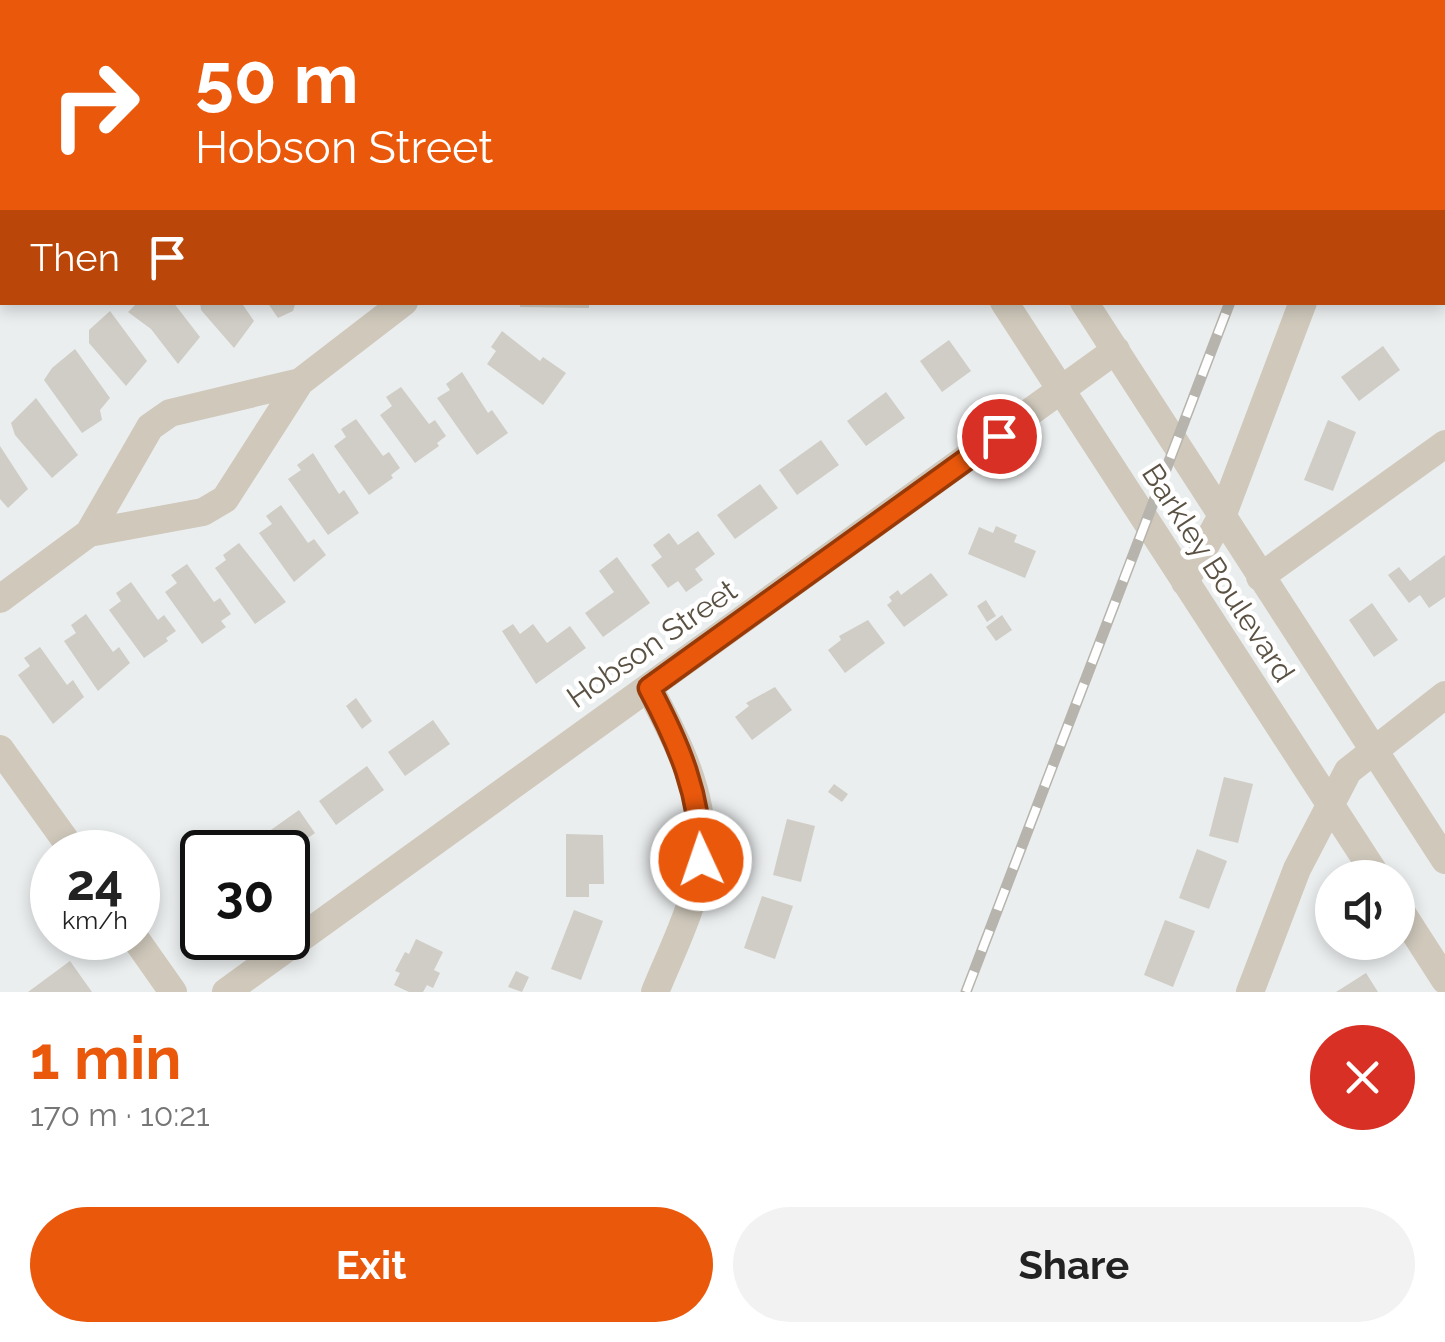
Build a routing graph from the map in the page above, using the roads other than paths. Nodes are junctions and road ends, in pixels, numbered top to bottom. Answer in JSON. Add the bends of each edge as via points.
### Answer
{"nodes":[{"id":1,"x":400,"y":305,"type":"edge"},
{"id":2,"x":1006,"y":305,"type":"edge"},
{"id":3,"x":1086,"y":305,"type":"edge"},
{"id":4,"x":1302,"y":305,"type":"edge"},
{"id":5,"x":1116,"y":350,"type":"junction"},
{"id":6,"x":300,"y":382,"type":"junction"},
{"id":7,"x":1062,"y":390,"type":"junction"},
{"id":8,"x":1445,"y":444,"type":"edge"},
{"id":9,"x":1221,"y":518,"type":"junction"},
{"id":10,"x":89,"y":533,"type":"junction"},
{"id":11,"x":1260,"y":576,"type":"junction"},
{"id":12,"x":1185,"y":582,"type":"junction"},
{"id":13,"x":0,"y":599,"type":"edge"},
{"id":14,"x":649,"y":688,"type":"junction"},
{"id":15,"x":1445,"y":695,"type":"edge"},
{"id":16,"x":0,"y":749,"type":"edge"},
{"id":17,"x":1375,"y":749,"type":"junction"},
{"id":18,"x":1331,"y":804,"type":"junction"},
{"id":19,"x":58,"y":830,"type":"edge"},
{"id":20,"x":1367,"y":860,"type":"edge"},
{"id":21,"x":1445,"y":860,"type":"edge"},
{"id":22,"x":1415,"y":933,"type":"edge"},
{"id":23,"x":150,"y":960,"type":"edge"},
{"id":24,"x":1445,"y":980,"type":"edge"},
{"id":25,"x":174,"y":992,"type":"edge"},
{"id":26,"x":226,"y":992,"type":"edge"},
{"id":27,"x":655,"y":992,"type":"edge"},
{"id":28,"x":1250,"y":992,"type":"edge"}],
"edges":[{"from":1,"to":6,"type":"street"},
{"from":2,"to":7,"type":"street","name":"Barkley Boulevard"},
{"from":3,"to":5,"type":"street","name":"Barkley Boulevard"},
{"from":4,"to":9,"type":"street"},
{"from":5,"to":7,"type":"street","name":"Hobson Street"},
{"from":5,"to":9,"type":"street","name":"Barkley Boulevard"},
{"from":6,"to":10,"type":"street","via":[[170,413],[150,427]]},
{"from":6,"to":10,"type":"street","via":[[225,499],[204,512]]},
{"from":7,"to":12,"type":"street","name":"Barkley Boulevard"},
{"from":7,"to":14,"type":"street","name":"Hobson Street"},
{"from":8,"to":11,"type":"street"},
{"from":9,"to":11,"type":"street","name":"Barkley Boulevard"},
{"from":9,"to":12,"type":"street"},
{"from":10,"to":13,"type":"street"},
{"from":11,"to":17,"type":"street","name":"Barkley Boulevard"},
{"from":12,"to":18,"type":"street","name":"Barkley Boulevard"},
{"from":14,"to":26,"type":"street","name":"Hobson Street"},
{"from":14,"to":27,"type":"street","via":[[676,738],[701,824],[701,860]]},
{"from":15,"to":17,"type":"street"},
{"from":16,"to":19,"type":"street"},
{"from":17,"to":18,"type":"street","via":[[1348,771]]},
{"from":17,"to":21,"type":"street","name":"Barkley Boulevard"},
{"from":18,"to":20,"type":"street","name":"Barkley Boulevard"},
{"from":18,"to":28,"type":"street"},
{"from":22,"to":24,"type":"street"},
{"from":23,"to":25,"type":"street"}]}
